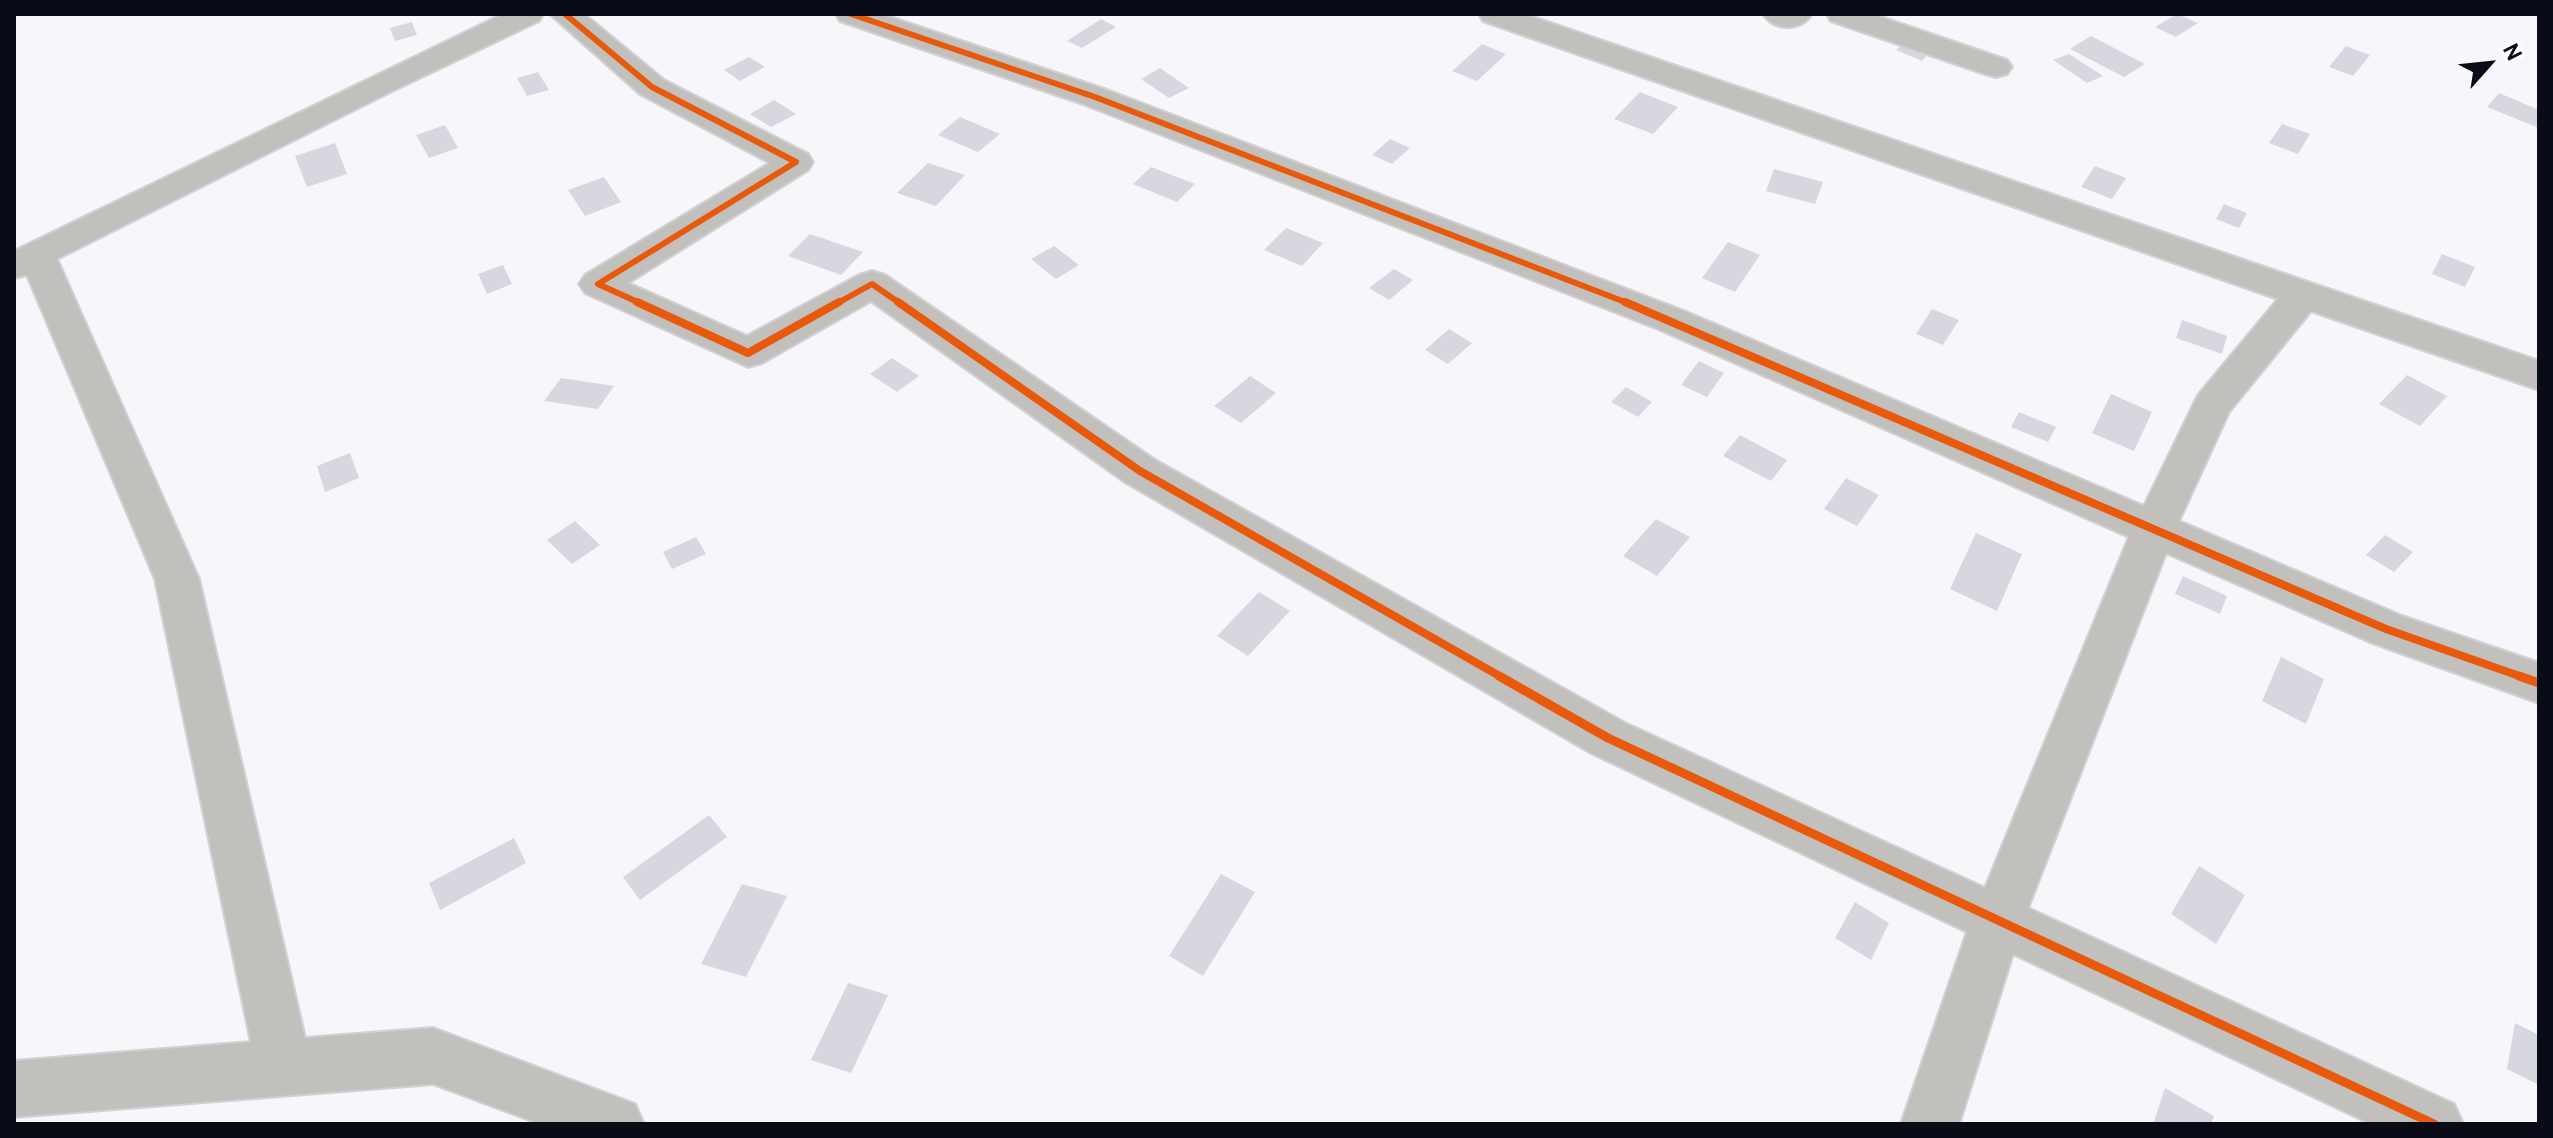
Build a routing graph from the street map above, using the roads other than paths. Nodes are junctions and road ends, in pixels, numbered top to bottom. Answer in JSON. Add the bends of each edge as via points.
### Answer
{"nodes":[{"id":1,"x":528,"y":14,"type":"edge"},
{"id":2,"x":565,"y":14,"type":"edge"},
{"id":3,"x":851,"y":14,"type":"edge"},
{"id":4,"x":1494,"y":14,"type":"edge"},
{"id":5,"x":1778,"y":14,"type":"edge"},
{"id":6,"x":1797,"y":14,"type":"edge"},
{"id":7,"x":1842,"y":14,"type":"edge"},
{"id":8,"x":1996,"y":67,"type":"dead end"},
{"id":9,"x":26,"y":260,"type":"edge"},
{"id":10,"x":2303,"y":295,"type":"junction"},
{"id":11,"x":2539,"y":376,"type":"edge"},
{"id":12,"x":2154,"y":529,"type":"junction"},
{"id":13,"x":2539,"y":683,"type":"edge"},
{"id":14,"x":1998,"y":919,"type":"junction"},
{"id":15,"x":284,"y":1068,"type":"junction"},
{"id":16,"x":14,"y":1089,"type":"edge"},
{"id":17,"x":615,"y":1124,"type":"edge"},
{"id":18,"x":1930,"y":1124,"type":"edge"},
{"id":19,"x":2434,"y":1124,"type":"edge"}],
"edges":[{"from":1,"to":9,"type":"street"},
{"from":2,"to":14,"type":"street","via":[[652,87],[796,162],[598,284],[748,353],[872,284],[1140,471],[1608,738]]},
{"from":3,"to":12,"type":"street","via":[[1095,97],[1671,320]]},
{"from":4,"to":10,"type":"street"},
{"from":5,"to":6,"type":"street","via":[[1792,19]]},
{"from":7,"to":8,"type":"street"},
{"from":9,"to":15,"type":"street","via":[[177,579]]},
{"from":10,"to":11,"type":"street"},
{"from":10,"to":12,"type":"street","via":[[2212,405]]},
{"from":12,"to":13,"type":"street","via":[[2386,629]]},
{"from":12,"to":14,"type":"street"},
{"from":14,"to":18,"type":"street"},
{"from":14,"to":19,"type":"street"},
{"from":15,"to":16,"type":"street"},
{"from":15,"to":17,"type":"street","via":[[433,1056]]}]}
